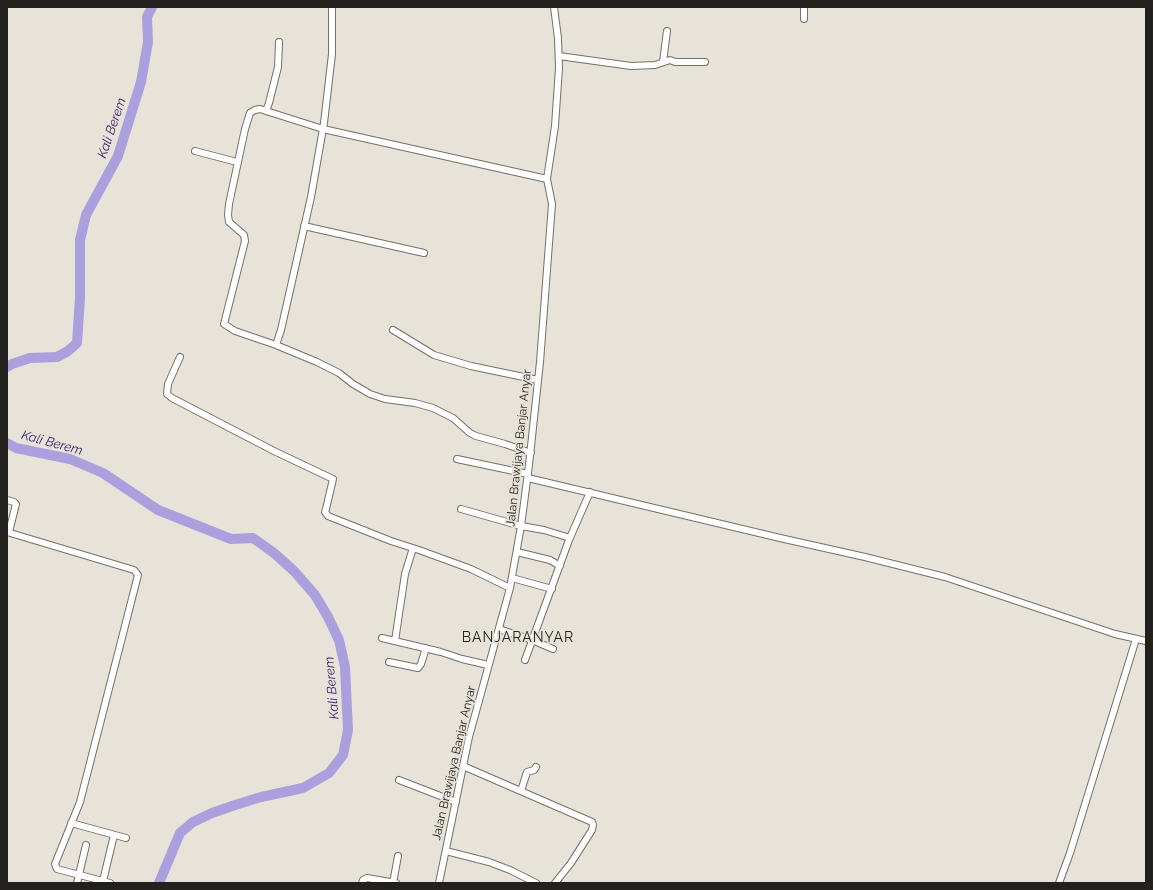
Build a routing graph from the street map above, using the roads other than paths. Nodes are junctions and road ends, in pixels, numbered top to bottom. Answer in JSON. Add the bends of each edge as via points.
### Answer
{"nodes":[{"id":1,"x":332,"y":7,"type":"edge"},
{"id":2,"x":554,"y":7,"type":"edge"},
{"id":3,"x":804,"y":7,"type":"edge"},
{"id":4,"x":804,"y":19,"type":"dead end"},
{"id":5,"x":667,"y":32,"type":"dead end"},
{"id":6,"x":279,"y":42,"type":"dead end"},
{"id":7,"x":559,"y":56,"type":"junction"},
{"id":8,"x":663,"y":62,"type":"junction"},
{"id":9,"x":705,"y":62,"type":"dead end"},
{"id":10,"x":266,"y":111,"type":"junction"},
{"id":11,"x":323,"y":129,"type":"junction"},
{"id":12,"x":194,"y":151,"type":"dead end"},
{"id":13,"x":238,"y":162,"type":"junction"},
{"id":14,"x":547,"y":179,"type":"junction"},
{"id":15,"x":304,"y":226,"type":"junction"},
{"id":16,"x":424,"y":253,"type":"dead end"},
{"id":17,"x":393,"y":330,"type":"dead end"},
{"id":18,"x":276,"y":346,"type":"junction"},
{"id":19,"x":180,"y":357,"type":"dead end"},
{"id":20,"x":538,"y":380,"type":"junction"},
{"id":21,"x":531,"y":453,"type":"junction"},
{"id":22,"x":457,"y":459,"type":"dead end"},
{"id":23,"x":528,"y":476,"type":"junction"},
{"id":24,"x":590,"y":492,"type":"junction"},
{"id":25,"x":7,"y":500,"type":"edge"},
{"id":26,"x":461,"y":509,"type":"dead end"},
{"id":27,"x":522,"y":526,"type":"junction"},
{"id":28,"x":8,"y":532,"type":"edge"},
{"id":29,"x":570,"y":538,"type":"junction"},
{"id":30,"x":413,"y":548,"type":"junction"},
{"id":31,"x":517,"y":552,"type":"junction"},
{"id":32,"x":560,"y":566,"type":"junction"},
{"id":33,"x":512,"y":578,"type":"junction"},
{"id":34,"x":510,"y":588,"type":"junction"},
{"id":35,"x":552,"y":588,"type":"junction"},
{"id":36,"x":499,"y":629,"type":"junction"},
{"id":37,"x":382,"y":638,"type":"dead end"},
{"id":38,"x":1136,"y":639,"type":"junction"},
{"id":39,"x":532,"y":640,"type":"junction"},
{"id":40,"x":396,"y":641,"type":"junction"},
{"id":41,"x":1146,"y":641,"type":"edge"},
{"id":42,"x":426,"y":648,"type":"junction"},
{"id":43,"x":553,"y":649,"type":"dead end"},
{"id":44,"x":525,"y":660,"type":"dead end"},
{"id":45,"x":389,"y":662,"type":"dead end"},
{"id":46,"x":488,"y":666,"type":"junction"},
{"id":47,"x":463,"y":766,"type":"junction"},
{"id":48,"x":536,"y":767,"type":"dead end"},
{"id":49,"x":399,"y":780,"type":"dead end"},
{"id":50,"x":521,"y":791,"type":"junction"},
{"id":51,"x":456,"y":802,"type":"junction"},
{"id":52,"x":71,"y":823,"type":"junction"},
{"id":53,"x":114,"y":835,"type":"junction"},
{"id":54,"x":126,"y":838,"type":"dead end"},
{"id":55,"x":86,"y":845,"type":"dead end"},
{"id":56,"x":446,"y":851,"type":"junction"},
{"id":57,"x":398,"y":856,"type":"dead end"},
{"id":58,"x":79,"y":875,"type":"junction"},
{"id":59,"x":107,"y":882,"type":"edge"},
{"id":60,"x":76,"y":883,"type":"edge"},
{"id":61,"x":362,"y":883,"type":"edge"},
{"id":62,"x":393,"y":883,"type":"edge"},
{"id":63,"x":396,"y":883,"type":"edge"},
{"id":64,"x":439,"y":883,"type":"edge"},
{"id":65,"x":536,"y":883,"type":"edge"},
{"id":66,"x":555,"y":883,"type":"edge"},
{"id":67,"x":1059,"y":883,"type":"edge"}],
"edges":[{"from":1,"to":11,"type":"street","via":[[332,54]]},
{"from":2,"to":7,"type":"street","name":"Jalan Brawijaya Banjar Anyar"},
{"from":3,"to":4,"type":"street"},
{"from":5,"to":8,"type":"street"},
{"from":6,"to":10,"type":"street","via":[[278,67]]},
{"from":7,"to":8,"type":"street","via":[[631,66]]},
{"from":7,"to":14,"type":"street","name":"Jalan Brawijaya Banjar Anyar","via":[[555,126]]},
{"from":8,"to":9,"type":"street"},
{"from":10,"to":11,"type":"street"},
{"from":10,"to":13,"type":"street","via":[[255,110],[250,113]]},
{"from":11,"to":14,"type":"street"},
{"from":11,"to":15,"type":"street"},
{"from":12,"to":13,"type":"street"},
{"from":13,"to":18,"type":"street","via":[[228,215],[229,222],[244,235],[245,241],[225,325]]},
{"from":14,"to":20,"type":"street","name":"Jalan Brawijaya Banjar Anyar","via":[[552,204]]},
{"from":15,"to":16,"type":"street"},
{"from":15,"to":18,"type":"street"},
{"from":17,"to":20,"type":"street","via":[[434,355],[471,366]]},
{"from":18,"to":21,"type":"street","via":[[322,364],[370,394],[433,408],[453,418],[476,436]]},
{"from":19,"to":30,"type":"street","via":[[168,384],[167,394],[333,479],[325,512],[328,516]]},
{"from":20,"to":21,"type":"street","name":"Jalan Brawijaya Banjar Anyar"},
{"from":21,"to":23,"type":"street","name":"Jalan Brawijaya Banjar Anyar"},
{"from":22,"to":23,"type":"street"},
{"from":23,"to":24,"type":"street"},
{"from":23,"to":27,"type":"street","name":"Jalan Brawijaya Banjar Anyar"},
{"from":24,"to":29,"type":"street"},
{"from":24,"to":38,"type":"street","via":[[945,577]]},
{"from":25,"to":28,"type":"street","via":[[16,504]]},
{"from":26,"to":27,"type":"street"},
{"from":27,"to":29,"type":"street"},
{"from":27,"to":31,"type":"street","name":"Jalan Brawijaya Banjar Anyar"},
{"from":28,"to":52,"type":"street","via":[[134,570],[138,575],[80,802]]},
{"from":29,"to":32,"type":"street"},
{"from":30,"to":34,"type":"street","via":[[471,569]]},
{"from":30,"to":40,"type":"street","via":[[404,574]]},
{"from":31,"to":32,"type":"street","via":[[550,560]]},
{"from":31,"to":33,"type":"street","name":"Jalan Brawijaya Banjar Anyar"},
{"from":32,"to":35,"type":"street"},
{"from":33,"to":34,"type":"street","name":"Jalan Brawijaya Banjar Anyar"},
{"from":33,"to":35,"type":"street"},
{"from":34,"to":36,"type":"street","name":"Jalan Brawijaya Banjar Anyar"},
{"from":35,"to":39,"type":"street"},
{"from":36,"to":39,"type":"street"},
{"from":36,"to":46,"type":"street","name":"Jalan Brawijaya Banjar Anyar"},
{"from":37,"to":40,"type":"street"},
{"from":38,"to":41,"type":"street"},
{"from":38,"to":67,"type":"street"},
{"from":39,"to":43,"type":"street"},
{"from":39,"to":44,"type":"street"},
{"from":40,"to":42,"type":"street"},
{"from":42,"to":45,"type":"street","via":[[418,668]]},
{"from":42,"to":46,"type":"street"},
{"from":46,"to":47,"type":"street","name":"Jalan Brawijaya Banjar Anyar"},
{"from":47,"to":50,"type":"street"},
{"from":47,"to":51,"type":"street","name":"Jalan Brawijaya Banjar Anyar"},
{"from":48,"to":50,"type":"street","via":[[527,772]]},
{"from":49,"to":51,"type":"street"},
{"from":50,"to":66,"type":"street","via":[[592,822],[592,830]]},
{"from":51,"to":56,"type":"street","name":"Jalan Brawijaya Banjar Anyar"},
{"from":52,"to":53,"type":"street"},
{"from":52,"to":58,"type":"street","via":[[54,866]]},
{"from":53,"to":54,"type":"street"},
{"from":53,"to":59,"type":"street"},
{"from":55,"to":58,"type":"street"},
{"from":56,"to":64,"type":"street","name":"Jalan Brawijaya Banjar Anyar"},
{"from":56,"to":65,"type":"street","via":[[489,862]]},
{"from":57,"to":62,"type":"street"},
{"from":58,"to":59,"type":"street"},
{"from":58,"to":60,"type":"street"},
{"from":61,"to":62,"type":"street","via":[[367,878]]},
{"from":62,"to":63,"type":"street"}]}
